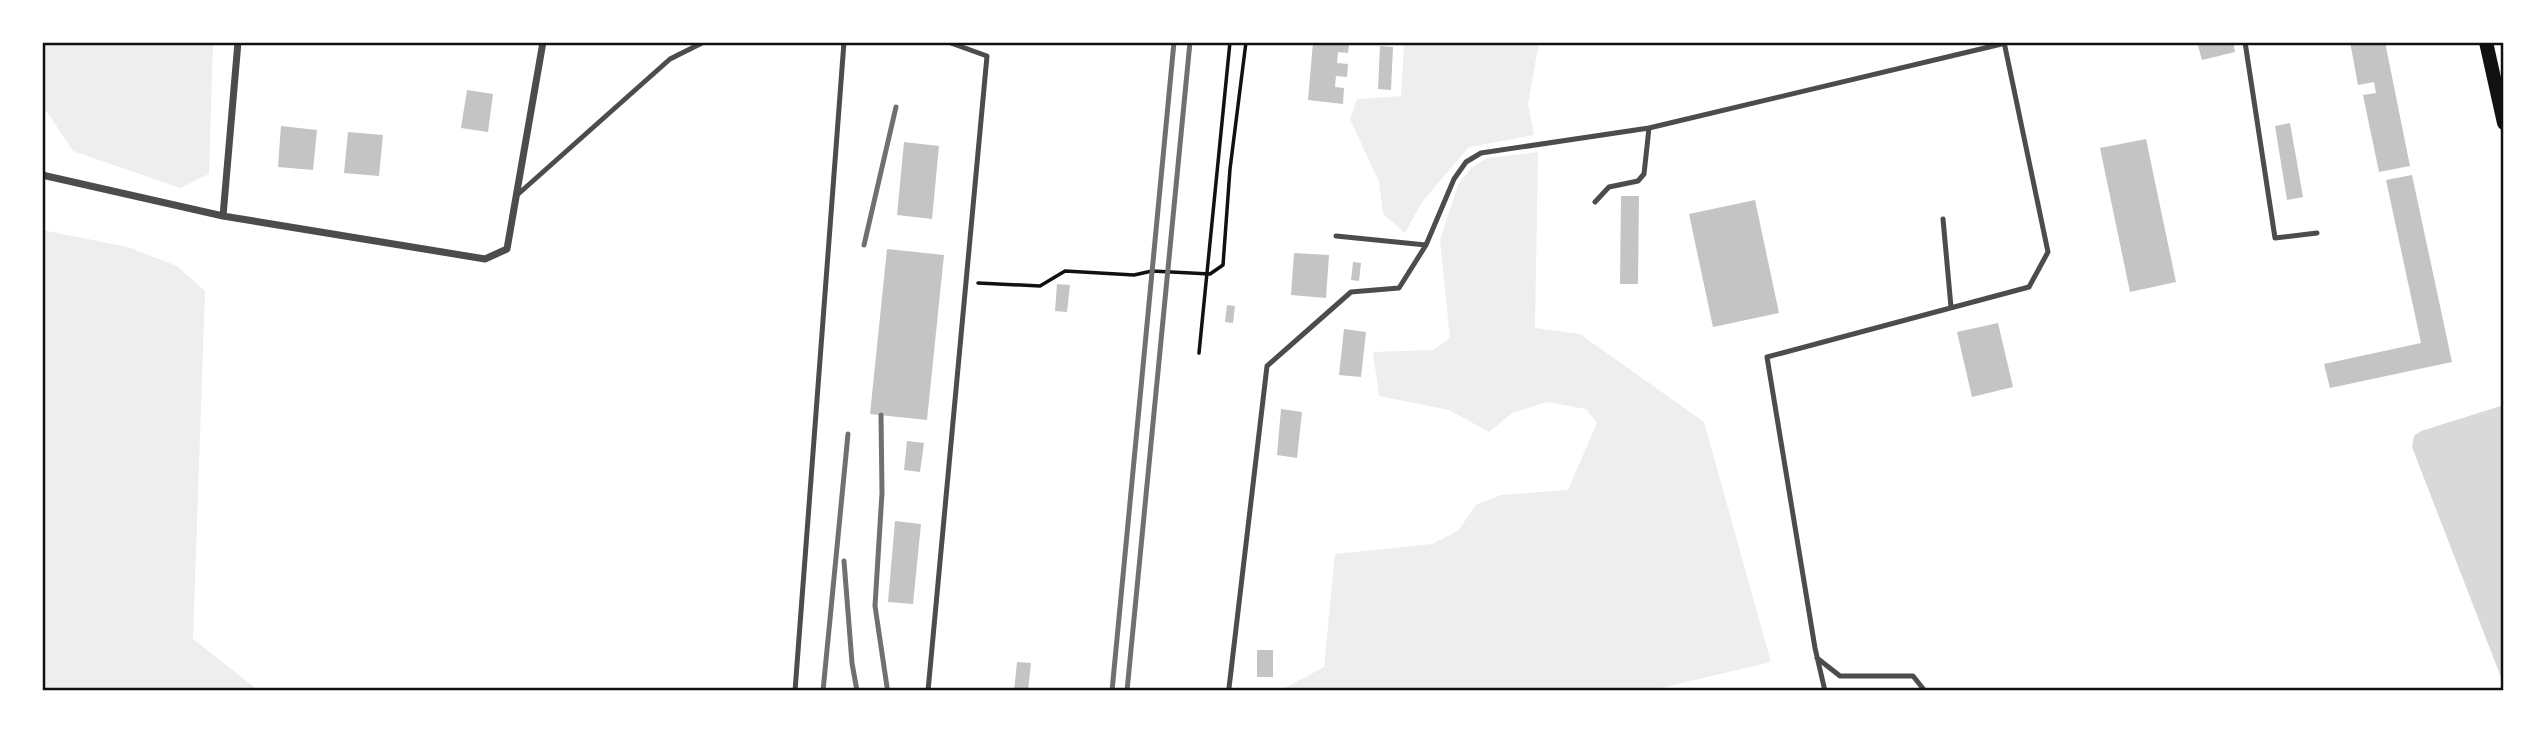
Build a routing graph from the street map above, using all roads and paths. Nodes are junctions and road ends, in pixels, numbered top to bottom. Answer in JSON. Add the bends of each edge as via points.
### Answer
{"nodes":[{"id":1,"x":238,"y":42,"type":"edge"},
{"id":2,"x":543,"y":42,"type":"edge"},
{"id":3,"x":704,"y":42,"type":"edge"},
{"id":4,"x":844,"y":42,"type":"edge"},
{"id":5,"x":948,"y":42,"type":"edge"},
{"id":6,"x":1230,"y":42,"type":"edge"},
{"id":7,"x":1247,"y":42,"type":"edge"},
{"id":8,"x":2006,"y":42,"type":"edge"},
{"id":9,"x":2245,"y":42,"type":"edge"},
{"id":10,"x":2486,"y":42,"type":"edge"},
{"id":11,"x":2504,"y":123,"type":"edge"},
{"id":12,"x":1649,"y":128,"type":"junction"},
{"id":13,"x":42,"y":174,"type":"edge"},
{"id":14,"x":516,"y":196,"type":"junction"},
{"id":15,"x":1595,"y":202,"type":"dead end"},
{"id":16,"x":223,"y":216,"type":"junction"},
{"id":17,"x":1943,"y":219,"type":"dead end"},
{"id":18,"x":2317,"y":233,"type":"dead end"},
{"id":19,"x":1336,"y":236,"type":"dead end"},
{"id":20,"x":1426,"y":246,"type":"junction"},
{"id":21,"x":1208,"y":274,"type":"junction"},
{"id":22,"x":966,"y":283,"type":"junction"},
{"id":23,"x":1951,"y":307,"type":"junction"},
{"id":24,"x":1199,"y":353,"type":"dead end"},
{"id":25,"x":1817,"y":658,"type":"junction"},
{"id":26,"x":1229,"y":688,"type":"dead end"},
{"id":27,"x":795,"y":691,"type":"edge"},
{"id":28,"x":928,"y":691,"type":"edge"},
{"id":29,"x":1825,"y":691,"type":"edge"},
{"id":30,"x":1925,"y":691,"type":"edge"}],
"edges":[{"from":1,"to":16,"type":"street"},
{"from":2,"to":14,"type":"street"},
{"from":3,"to":14,"type":"lane","via":[[670,59]]},
{"from":4,"to":27,"type":"lane"},
{"from":5,"to":22,"type":"lane","via":[[987,56]]},
{"from":6,"to":21,"type":"path"},
{"from":7,"to":21,"type":"path","via":[[1223,265]]},
{"from":8,"to":12,"type":"lane"},
{"from":8,"to":23,"type":"lane","via":[[2048,252],[2029,287]]},
{"from":9,"to":18,"type":"lane","via":[[2275,238]]},
{"from":10,"to":11,"type":"main road"},
{"from":12,"to":15,"type":"lane","via":[[1644,174],[1639,181],[1609,187]]},
{"from":12,"to":20,"type":"lane","via":[[1481,153],[1466,162],[1454,179]]},
{"from":13,"to":16,"type":"street"},
{"from":14,"to":16,"type":"street","via":[[507,249],[485,259]]},
{"from":17,"to":23,"type":"lane"},
{"from":19,"to":20,"type":"lane"},
{"from":20,"to":26,"type":"lane","via":[[1399,288],[1351,292],[1267,366]]},
{"from":21,"to":22,"type":"path","via":[[1065,271],[1040,286]]},
{"from":21,"to":24,"type":"path"},
{"from":22,"to":28,"type":"lane"},
{"from":23,"to":25,"type":"lane","via":[[1767,356]]},
{"from":25,"to":29,"type":"lane"},
{"from":25,"to":30,"type":"lane","via":[[1840,676],[1913,676]]}]}
